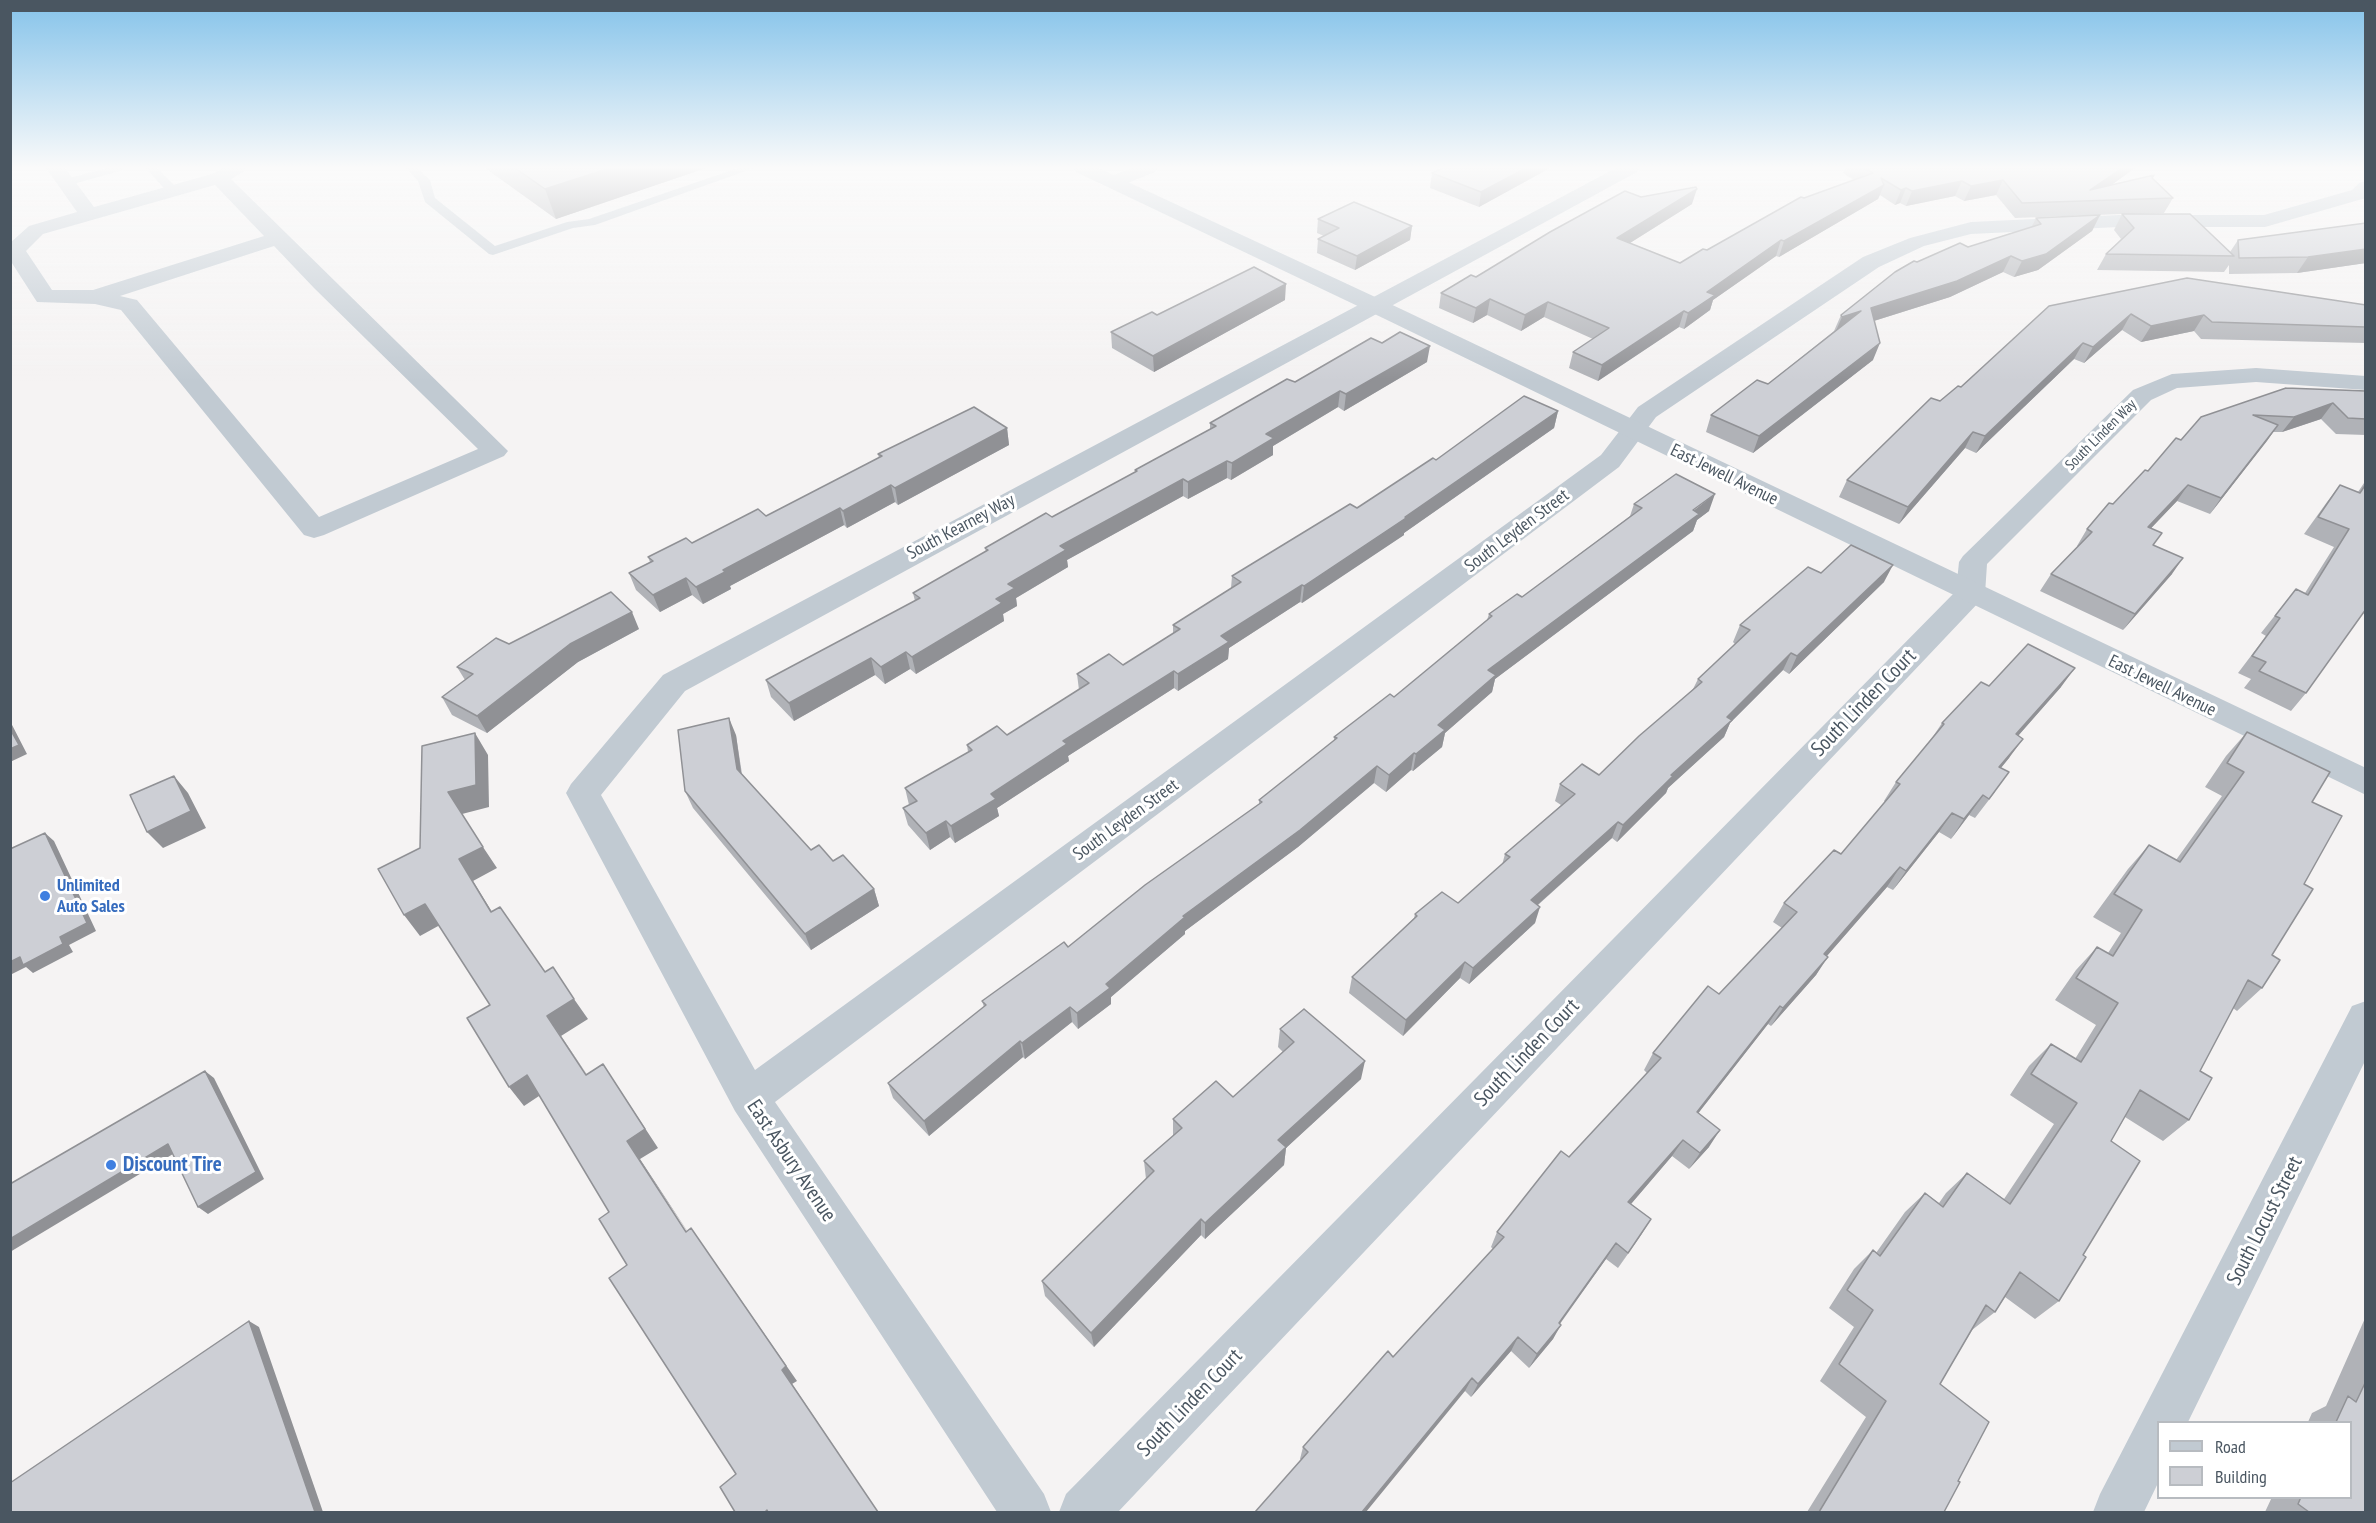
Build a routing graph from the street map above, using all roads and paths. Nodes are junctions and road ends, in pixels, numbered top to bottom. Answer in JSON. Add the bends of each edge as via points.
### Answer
{"nodes":[{"id":1,"x":26,"y":239,"type":"edge"},
{"id":2,"x":275,"y":239,"type":"edge"},
{"id":3,"x":279,"y":239,"type":"edge"},
{"id":4,"x":478,"y":239,"type":"edge"},
{"id":5,"x":529,"y":239,"type":"edge"},
{"id":6,"x":1235,"y":239,"type":"edge"},
{"id":7,"x":1495,"y":239,"type":"edge"},
{"id":8,"x":1928,"y":239,"type":"edge"},
{"id":9,"x":95,"y":297,"type":"junction"},
{"id":10,"x":1373,"y":304,"type":"junction"},
{"id":11,"x":2366,"y":382,"type":"edge"},
{"id":12,"x":1634,"y":431,"type":"junction"},
{"id":13,"x":1970,"y":594,"type":"junction"},
{"id":14,"x":2366,"y":783,"type":"edge"},
{"id":15,"x":583,"y":793,"type":"joint"},
{"id":16,"x":2366,"y":1018,"type":"edge"},
{"id":17,"x":749,"y":1098,"type":"junction"},
{"id":18,"x":2164,"y":1421,"type":"edge"},
{"id":19,"x":2157,"y":1434,"type":"edge"},
{"id":20,"x":1026,"y":1512,"type":"edge"},
{"id":21,"x":1084,"y":1512,"type":"edge"},
{"id":22,"x":2118,"y":1512,"type":"edge"}],
"edges":[{"from":1,"to":9,"type":"street","via":[[15,250],[45,297]]},
{"from":2,"to":9,"type":"street"},
{"from":3,"to":9,"type":"street","via":[[495,452],[314,529],[129,305]]},
{"from":4,"to":5,"type":"lane","via":[[493,251]]},
{"from":6,"to":10,"type":"street","name":"East Jewell Avenue"},
{"from":7,"to":10,"type":"street","name":"South Kearney Way"},
{"from":8,"to":12,"type":"street","name":"South Leyden Street","via":[[1871,262],[1647,412]]},
{"from":10,"to":12,"type":"street","name":"East Jewell Avenue"},
{"from":10,"to":15,"type":"street","name":"South Kearney Way","via":[[674,683]]},
{"from":11,"to":13,"type":"street","name":"South Linden Way","via":[[2256,375],[2172,381],[2142,395],[1973,562]]},
{"from":12,"to":13,"type":"street","name":"East Jewell Avenue"},
{"from":12,"to":17,"type":"street","name":"South Leyden Street","via":[[1610,461],[1573,489]]},
{"from":13,"to":14,"type":"street","name":"East Jewell Avenue"},
{"from":13,"to":21,"type":"street","name":"South Linden Court"},
{"from":15,"to":17,"type":"street","name":"East Asbury Avenue"},
{"from":16,"to":18,"type":"street","name":"South Locust Street"},
{"from":17,"to":20,"type":"street","name":"East Asbury Avenue"},
{"from":19,"to":22,"type":"street"}]}
